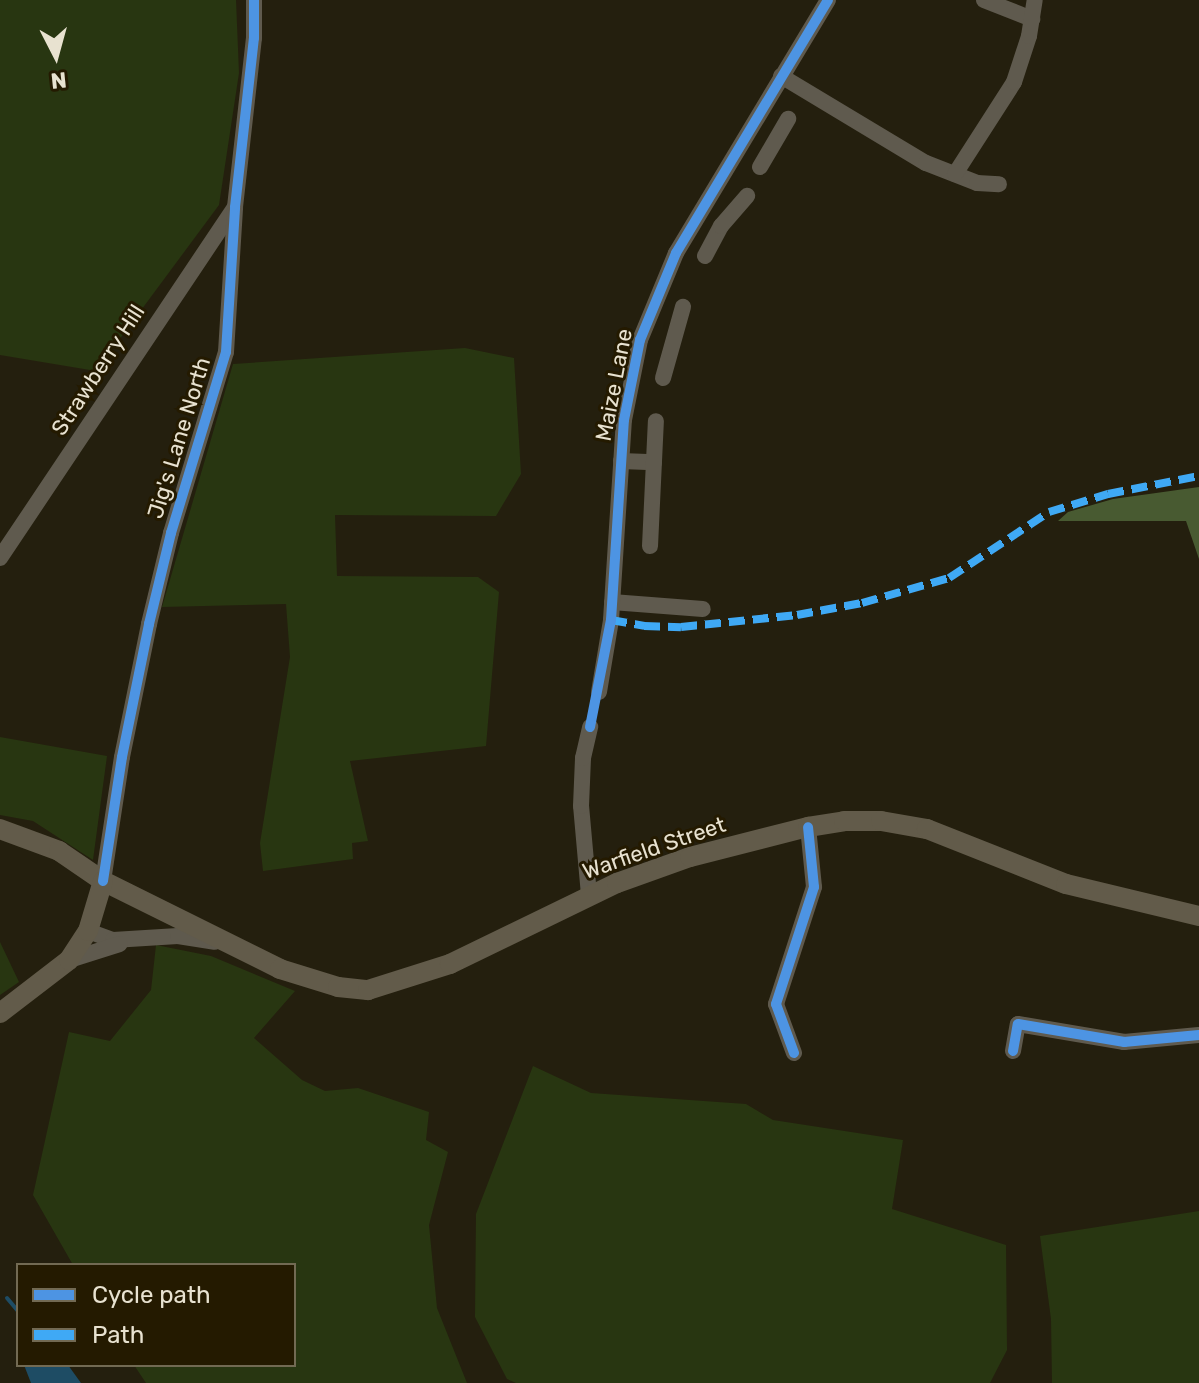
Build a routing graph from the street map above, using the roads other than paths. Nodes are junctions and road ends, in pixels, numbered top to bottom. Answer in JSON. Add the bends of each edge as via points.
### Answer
{"nodes":[{"id":1,"x":254,"y":0,"type":"edge"},
{"id":2,"x":828,"y":0,"type":"edge"},
{"id":3,"x":984,"y":0,"type":"edge"},
{"id":4,"x":1035,"y":0,"type":"edge"},
{"id":5,"x":1032,"y":19,"type":"junction"},
{"id":6,"x":781,"y":76,"type":"junction"},
{"id":7,"x":788,"y":119,"type":"dead end"},
{"id":8,"x":748,"y":132,"type":"junction"},
{"id":9,"x":770,"y":146,"type":"junction"},
{"id":10,"x":760,"y":167,"type":"dead end"},
{"id":11,"x":955,"y":174,"type":"junction"},
{"id":12,"x":999,"y":184,"type":"dead end"},
{"id":13,"x":747,"y":196,"type":"dead end"},
{"id":14,"x":235,"y":207,"type":"junction"},
{"id":15,"x":700,"y":212,"type":"junction"},
{"id":16,"x":721,"y":226,"type":"junction"},
{"id":17,"x":705,"y":256,"type":"dead end"},
{"id":18,"x":683,"y":307,"type":"dead end"},
{"id":19,"x":640,"y":340,"type":"junction"},
{"id":20,"x":670,"y":348,"type":"junction"},
{"id":21,"x":663,"y":378,"type":"dead end"},
{"id":22,"x":656,"y":421,"type":"dead end"},
{"id":23,"x":621,"y":461,"type":"junction"},
{"id":24,"x":654,"y":462,"type":"junction"},
{"id":25,"x":650,"y":546,"type":"dead end"},
{"id":26,"x":0,"y":558,"type":"edge"},
{"id":27,"x":612,"y":602,"type":"junction"},
{"id":28,"x":703,"y":609,"type":"dead end"},
{"id":29,"x":599,"y":692,"type":"dead end"},
{"id":30,"x":590,"y":727,"type":"dead end"},
{"id":31,"x":808,"y":827,"type":"junction"},
{"id":32,"x":0,"y":829,"type":"edge"},
{"id":33,"x":103,"y":881,"type":"junction"},
{"id":34,"x":589,"y":895,"type":"junction"},
{"id":35,"x":1199,"y":916,"type":"edge"},
{"id":36,"x":88,"y":931,"type":"junction"},
{"id":37,"x":133,"y":939,"type":"junction"},
{"id":38,"x":228,"y":945,"type":"junction"},
{"id":39,"x":69,"y":960,"type":"junction"},
{"id":40,"x":0,"y":1013,"type":"edge"},
{"id":41,"x":1199,"y":1035,"type":"edge"},
{"id":42,"x":1013,"y":1051,"type":"dead end"},
{"id":43,"x":794,"y":1053,"type":"dead end"}],
"edges":[{"from":1,"to":14,"type":"street","name":"Jig's Lane North"},
{"from":2,"to":6,"type":"street","name":"Maize Lane"},
{"from":3,"to":5,"type":"street"},
{"from":4,"to":5,"type":"street"},
{"from":5,"to":11,"type":"street","via":[[1014,82]]},
{"from":6,"to":8,"type":"street","name":"Maize Lane"},
{"from":6,"to":11,"type":"street","via":[[926,163]]},
{"from":7,"to":9,"type":"street"},
{"from":8,"to":9,"type":"street"},
{"from":8,"to":15,"type":"street","name":"Maize Lane"},
{"from":9,"to":10,"type":"street"},
{"from":11,"to":12,"type":"street"},
{"from":13,"to":16,"type":"street"},
{"from":14,"to":26,"type":"street","name":"Strawberry Hill"},
{"from":14,"to":33,"type":"street","name":"Jig's Lane North","via":[[226,352],[149,624]]},
{"from":15,"to":16,"type":"street"},
{"from":15,"to":19,"type":"street","name":"Maize Lane","via":[[676,253]]},
{"from":16,"to":17,"type":"street"},
{"from":18,"to":20,"type":"street"},
{"from":19,"to":20,"type":"street"},
{"from":19,"to":23,"type":"street","name":"Maize Lane"},
{"from":20,"to":21,"type":"street"},
{"from":22,"to":24,"type":"street"},
{"from":23,"to":24,"type":"street"},
{"from":23,"to":27,"type":"street","name":"Maize Lane"},
{"from":24,"to":25,"type":"street"},
{"from":27,"to":28,"type":"street"},
{"from":27,"to":29,"type":"street","name":"Maize Lane"},
{"from":30,"to":34,"type":"street","via":[[581,806]]},
{"from":31,"to":34,"type":"main road","name":"Warfield Street","via":[[690,857]]},
{"from":31,"to":35,"type":"main road","name":"Warfield Street","via":[[881,821],[927,829],[1066,884]]},
{"from":31,"to":43,"type":"street","via":[[814,887],[776,1004]]},
{"from":32,"to":33,"type":"main road","name":"Warfield Street","via":[[59,851]]},
{"from":33,"to":36,"type":"main road"},
{"from":33,"to":38,"type":"main road","name":"Warfield Street"},
{"from":34,"to":38,"type":"main road","name":"Warfield Street","via":[[450,964],[368,990],[338,987],[280,969]]},
{"from":36,"to":37,"type":"street","via":[[104,939]]},
{"from":36,"to":39,"type":"main road"},
{"from":37,"to":38,"type":"street","via":[[178,936]]},
{"from":37,"to":39,"type":"street"},
{"from":39,"to":40,"type":"main road"},
{"from":41,"to":42,"type":"street","via":[[1124,1042],[1018,1024]]}]}
